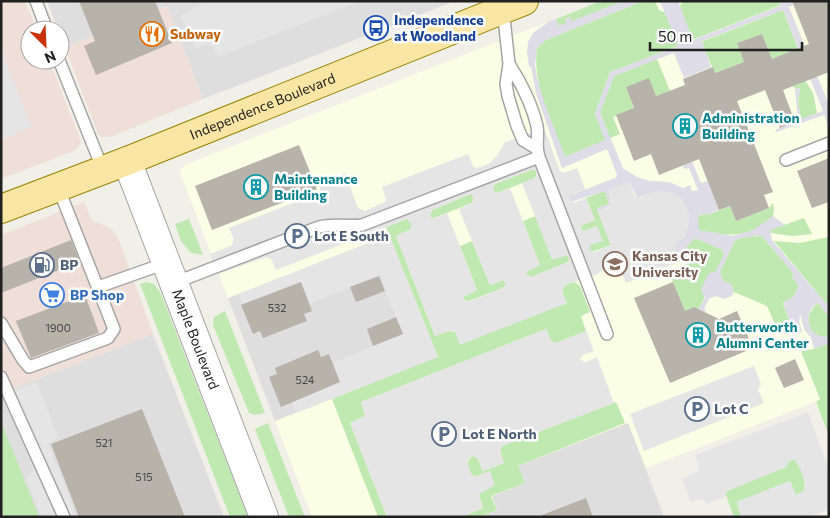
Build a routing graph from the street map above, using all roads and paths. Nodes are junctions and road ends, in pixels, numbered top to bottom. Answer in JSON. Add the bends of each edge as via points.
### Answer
{"nodes":[{"id":1,"x":36,"y":1,"type":"edge"},
{"id":2,"x":513,"y":5,"type":"edge"},
{"id":3,"x":43,"y":20,"type":"edge"},
{"id":4,"x":509,"y":64,"type":"junction"},
{"id":5,"x":64,"y":70,"type":"edge"},
{"id":6,"x":829,"y":143,"type":"edge"},
{"id":7,"x":537,"y":152,"type":"junction"},
{"id":8,"x":786,"y":160,"type":"dead end"},
{"id":9,"x":115,"y":166,"type":"junction"},
{"id":10,"x":58,"y":187,"type":"junction"},
{"id":11,"x":1,"y":209,"type":"edge"},
{"id":12,"x":170,"y":273,"type":"junction"},
{"id":13,"x":98,"y":287,"type":"junction"},
{"id":14,"x":1,"y":323,"type":"edge"},
{"id":15,"x":607,"y":334,"type":"dead end"},
{"id":16,"x":1,"y":376,"type":"edge"},
{"id":17,"x":64,"y":517,"type":"edge"},
{"id":18,"x":264,"y":517,"type":"edge"}],
"edges":[{"from":1,"to":3,"type":"lane"},
{"from":2,"to":4,"type":"lane"},
{"from":2,"to":9,"type":"main road","name":"Independence Boulevard"},
{"from":4,"to":7,"type":"lane","via":[[520,80],[537,126]]},
{"from":4,"to":7,"type":"lane","via":[[506,84],[517,126],[523,140]]},
{"from":5,"to":9,"type":"lane"},
{"from":6,"to":8,"type":"lane"},
{"from":7,"to":12,"type":"lane","via":[[362,225],[318,226]]},
{"from":7,"to":15,"type":"lane"},
{"from":9,"to":10,"type":"main road","name":"Independence Boulevard"},
{"from":9,"to":12,"type":"street","name":"Maple Boulevard"},
{"from":10,"to":11,"type":"main road","name":"Independence Boulevard"},
{"from":10,"to":13,"type":"lane"},
{"from":12,"to":13,"type":"lane"},
{"from":12,"to":18,"type":"street","name":"Maple Boulevard"},
{"from":13,"to":14,"type":"lane","via":[[114,329],[108,338],[29,367]]},
{"from":16,"to":17,"type":"lane"}]}
